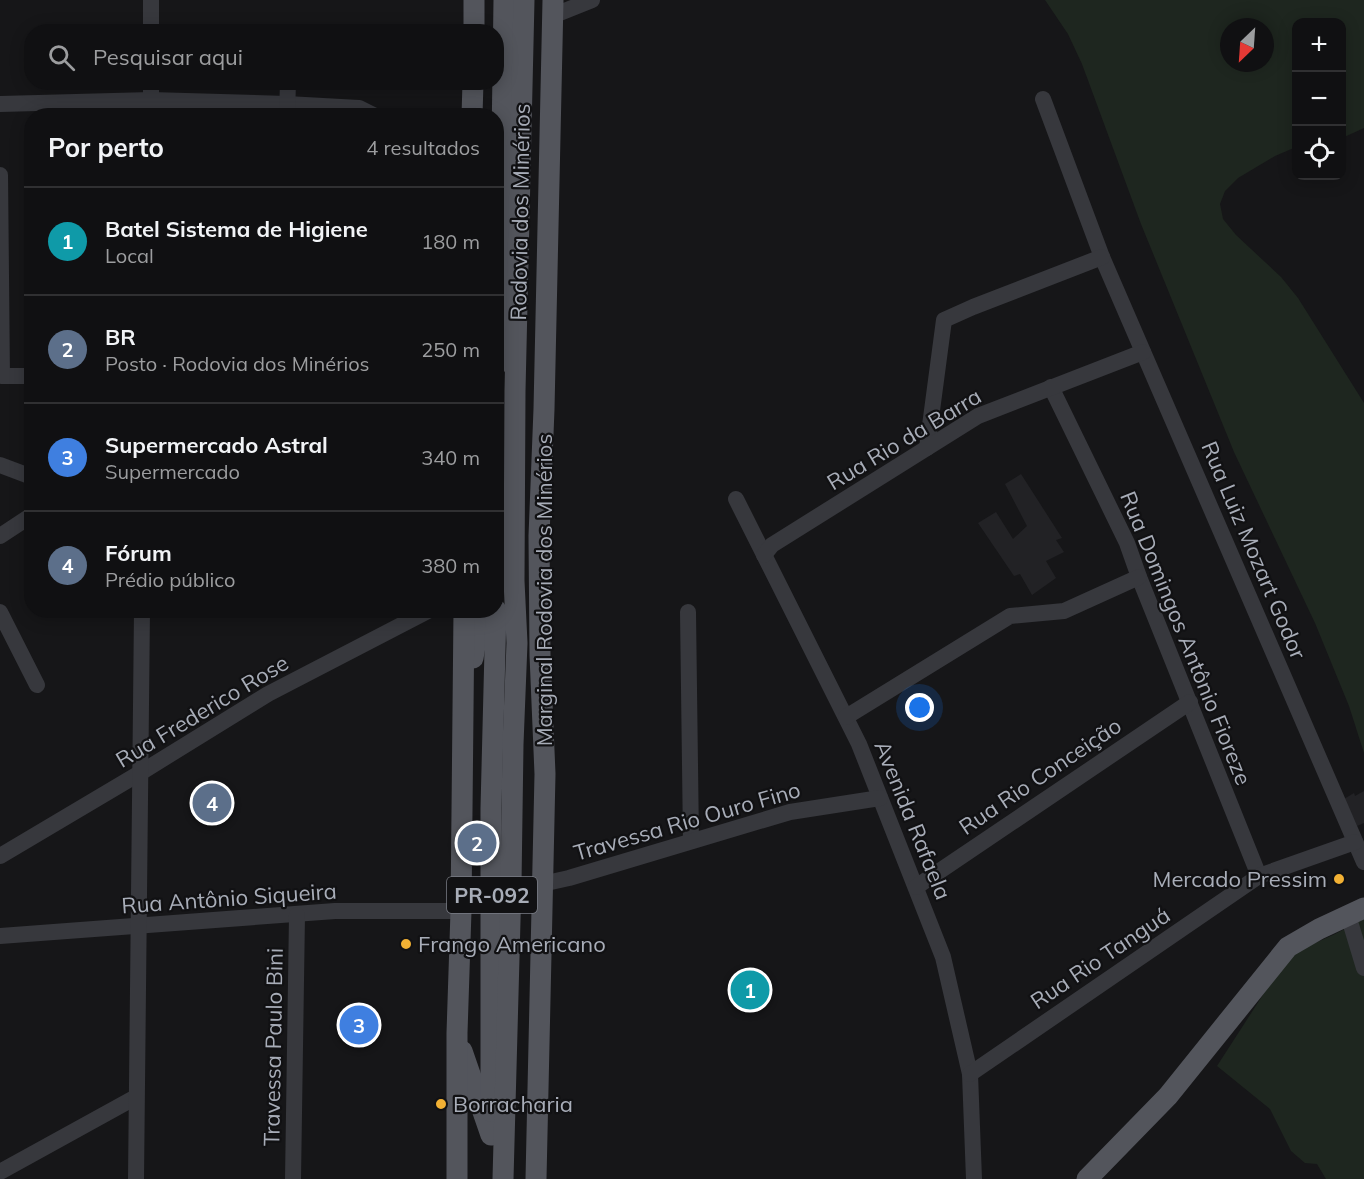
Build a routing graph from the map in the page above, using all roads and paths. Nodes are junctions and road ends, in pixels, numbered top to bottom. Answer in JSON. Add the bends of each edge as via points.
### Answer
{"nodes":[{"id":1,"x":151,"y":0,"type":"edge"},
{"id":2,"x":474,"y":0,"type":"edge"},
{"id":3,"x":504,"y":0,"type":"edge"},
{"id":4,"x":524,"y":0,"type":"edge"},
{"id":5,"x":592,"y":0,"type":"edge"},
{"id":6,"x":552,"y":8,"type":"edge"},
{"id":7,"x":151,"y":24,"type":"edge"},
{"id":8,"x":474,"y":24,"type":"edge"},
{"id":9,"x":504,"y":24,"type":"edge"},
{"id":10,"x":288,"y":90,"type":"edge"},
{"id":11,"x":473,"y":90,"type":"edge"},
{"id":12,"x":503,"y":90,"type":"edge"},
{"id":13,"x":151,"y":99,"type":"edge"},
{"id":14,"x":1043,"y":99,"type":"dead end"},
{"id":15,"x":0,"y":104,"type":"edge"},
{"id":16,"x":262,"y":108,"type":"edge"},
{"id":17,"x":287,"y":108,"type":"edge"},
{"id":18,"x":472,"y":108,"type":"edge"},
{"id":19,"x":503,"y":108,"type":"edge"},
{"id":20,"x":0,"y":175,"type":"edge"},
{"id":21,"x":1102,"y":257,"type":"junction"},
{"id":22,"x":1143,"y":352,"type":"junction"},
{"id":23,"x":24,"y":376,"type":"edge"},
{"id":24,"x":1051,"y":387,"type":"junction"},
{"id":25,"x":927,"y":448,"type":"junction"},
{"id":26,"x":0,"y":465,"type":"edge"},
{"id":27,"x":24,"y":474,"type":"edge"},
{"id":28,"x":736,"y":499,"type":"dead end"},
{"id":29,"x":24,"y":520,"type":"edge"},
{"id":30,"x":0,"y":536,"type":"edge"},
{"id":31,"x":764,"y":555,"type":"junction"},
{"id":32,"x":1138,"y":577,"type":"junction"},
{"id":33,"x":0,"y":612,"type":"edge"},
{"id":34,"x":688,"y":612,"type":"dead end"},
{"id":35,"x":142,"y":618,"type":"edge"},
{"id":36,"x":415,"y":618,"type":"edge"},
{"id":37,"x":464,"y":618,"type":"edge"},
{"id":38,"x":480,"y":618,"type":"edge"},
{"id":39,"x":496,"y":618,"type":"edge"},
{"id":40,"x":517,"y":647,"type":"junction"},
{"id":41,"x":38,"y":685,"type":"dead end"},
{"id":42,"x":1190,"y":702,"type":"junction"},
{"id":43,"x":464,"y":706,"type":"junction"},
{"id":44,"x":846,"y":717,"type":"junction"},
{"id":45,"x":141,"y":773,"type":"junction"},
{"id":46,"x":545,"y":774,"type":"junction"},
{"id":47,"x":880,"y":798,"type":"junction"},
{"id":48,"x":690,"y":841,"type":"junction"},
{"id":49,"x":1355,"y":842,"type":"junction"},
{"id":50,"x":0,"y":856,"type":"edge"},
{"id":51,"x":1364,"y":862,"type":"edge"},
{"id":52,"x":1259,"y":876,"type":"junction"},
{"id":53,"x":542,"y":884,"type":"junction"},
{"id":54,"x":916,"y":887,"type":"junction"},
{"id":55,"x":461,"y":910,"type":"junction"},
{"id":56,"x":1356,"y":912,"type":"edge"},
{"id":57,"x":297,"y":915,"type":"junction"},
{"id":58,"x":138,"y":927,"type":"junction"},
{"id":59,"x":0,"y":936,"type":"edge"},
{"id":60,"x":1364,"y":968,"type":"edge"},
{"id":61,"x":538,"y":1030,"type":"junction"},
{"id":62,"x":457,"y":1033,"type":"junction"},
{"id":63,"x":970,"y":1074,"type":"junction"},
{"id":64,"x":136,"y":1097,"type":"junction"},
{"id":65,"x":497,"y":1131,"type":"junction"},
{"id":66,"x":0,"y":1172,"type":"edge"},
{"id":67,"x":136,"y":1179,"type":"edge"},
{"id":68,"x":293,"y":1179,"type":"edge"},
{"id":69,"x":457,"y":1179,"type":"edge"},
{"id":70,"x":490,"y":1179,"type":"edge"},
{"id":71,"x":502,"y":1179,"type":"edge"},
{"id":72,"x":536,"y":1179,"type":"edge"},
{"id":73,"x":974,"y":1179,"type":"edge"},
{"id":74,"x":1087,"y":1179,"type":"edge"}],
"edges":[{"from":1,"to":7,"type":"street"},
{"from":2,"to":8,"type":"main road"},
{"from":3,"to":9,"type":"main road","name":"Rodovia dos Minérios"},
{"from":4,"to":40,"type":"main road","name":"Rodovia dos Minérios","number":"PR-092","via":[[515,391]]},
{"from":5,"to":6,"type":"street"},
{"from":6,"to":46,"type":"main road","name":"Marginal Rodovia dos Minérios","via":[[539,536]]},
{"from":10,"to":17,"type":"street"},
{"from":11,"to":18,"type":"main road"},
{"from":12,"to":19,"type":"main road","name":"Rodovia dos Minérios"},
{"from":13,"to":15,"type":"street"},
{"from":13,"to":16,"type":"street"},
{"from":14,"to":21,"type":"street","name":"Rua Luiz Mozart Godor"},
{"from":20,"to":23,"type":"street","via":[[2,375]]},
{"from":21,"to":22,"type":"street","name":"Rua Luiz Mozart Godor"},
{"from":21,"to":25,"type":"street","via":[[944,320]]},
{"from":22,"to":24,"type":"street","name":"Rua Rio da Barra"},
{"from":22,"to":49,"type":"street","name":"Rua Luiz Mozart Godor"},
{"from":24,"to":25,"type":"street","name":"Rua Rio da Barra","via":[[978,416]]},
{"from":24,"to":32,"type":"street","name":"Rua Domingos Antônio Fioreze","via":[[1127,543]]},
{"from":25,"to":31,"type":"street","name":"Rua Rio da Barra","via":[[772,545]]},
{"from":26,"to":27,"type":"street"},
{"from":28,"to":31,"type":"street","name":"Avenida Rafaela"},
{"from":29,"to":30,"type":"street"},
{"from":31,"to":44,"type":"street","name":"Avenida Rafaela"},
{"from":32,"to":42,"type":"street","name":"Rua Domingos Antônio Fioreze"},
{"from":32,"to":44,"type":"street","via":[[1064,611],[1010,616]]},
{"from":33,"to":41,"type":"street"},
{"from":34,"to":48,"type":"street"},
{"from":35,"to":45,"type":"street"},
{"from":36,"to":45,"type":"street","name":"Rua Frederico Rose","via":[[268,694]]},
{"from":37,"to":43,"type":"main road"},
{"from":38,"to":43,"type":"main road"},
{"from":39,"to":65,"type":"main road","name":"Rodovia dos Minérios","number":"PR-092","via":[[492,775]]},
{"from":40,"to":46,"type":"main road"},
{"from":40,"to":65,"type":"main road","name":"Rodovia dos Minérios","number":"PR-092"},
{"from":42,"to":52,"type":"street","name":"Rua Domingos Antônio Fioreze"},
{"from":42,"to":54,"type":"street","name":"Rua Rio Conceição"},
{"from":43,"to":55,"type":"main road"},
{"from":44,"to":47,"type":"street","name":"Avenida Rafaela"},
{"from":45,"to":50,"type":"street","name":"Rua Frederico Rose"},
{"from":45,"to":58,"type":"street"},
{"from":46,"to":53,"type":"main road","name":"Marginal Rodovia dos Minérios"},
{"from":47,"to":48,"type":"street","name":"Travessa Rio Ouro Fino","via":[[790,812]]},
{"from":47,"to":54,"type":"street","name":"Avenida Rafaela"},
{"from":48,"to":53,"type":"street","name":"Travessa Rio Ouro Fino"},
{"from":49,"to":51,"type":"street","name":"Rua Luiz Mozart Godor"},
{"from":49,"to":52,"type":"street","name":"Rua Rio Tanguá"},
{"from":52,"to":63,"type":"street","name":"Rua Rio Tanguá"},
{"from":53,"to":61,"type":"main road","name":"Marginal Rodovia dos Minérios"},
{"from":54,"to":63,"type":"street","name":"Avenida Rafaela","via":[[943,957]]},
{"from":55,"to":57,"type":"street","name":"Rua Antônio Siqueira"},
{"from":55,"to":62,"type":"main road"},
{"from":56,"to":60,"type":"street"},
{"from":56,"to":74,"type":"main road","via":[[1288,947],[1168,1096]]},
{"from":57,"to":58,"type":"street","name":"Rua Antônio Siqueira"},
{"from":57,"to":68,"type":"street","name":"Travessa Paulo Bini"},
{"from":58,"to":59,"type":"street","name":"Rua Antônio Siqueira"},
{"from":58,"to":64,"type":"street"},
{"from":61,"to":65,"type":"main road"},
{"from":61,"to":72,"type":"main road","name":"Marginal Rodovia dos Minérios"},
{"from":62,"to":65,"type":"main road"},
{"from":62,"to":69,"type":"main road"},
{"from":63,"to":73,"type":"street","name":"Avenida Rafaela"},
{"from":64,"to":66,"type":"street"},
{"from":64,"to":67,"type":"street"},
{"from":65,"to":70,"type":"main road","name":"Rodovia dos Minérios","number":"PR-092"},
{"from":65,"to":71,"type":"main road","name":"Rodovia dos Minérios","number":"PR-092"}]}
